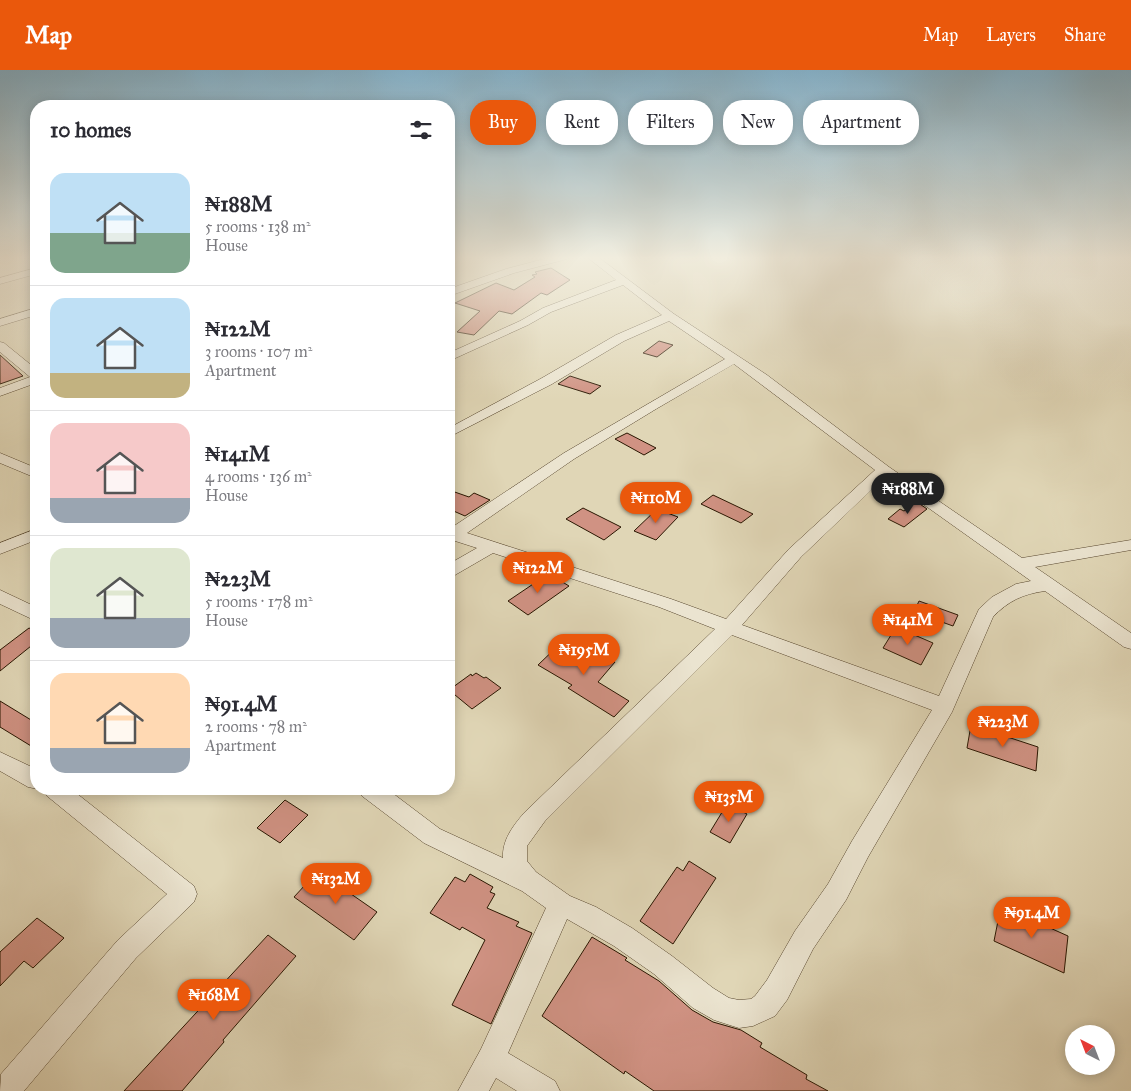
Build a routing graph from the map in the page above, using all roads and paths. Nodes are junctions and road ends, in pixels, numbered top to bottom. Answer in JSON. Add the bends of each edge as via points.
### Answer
{"nodes":[{"id":1,"x":561,"y":305,"type":"edge"},
{"id":2,"x":655,"y":305,"type":"edge"},
{"id":3,"x":30,"y":313,"type":"edge"},
{"id":4,"x":670,"y":316,"type":"junction"},
{"id":5,"x":0,"y":323,"type":"edge"},
{"id":6,"x":0,"y":346,"type":"edge"},
{"id":7,"x":455,"y":354,"type":"edge"},
{"id":8,"x":734,"y":359,"type":"junction"},
{"id":9,"x":30,"y":372,"type":"edge"},
{"id":10,"x":30,"y":380,"type":"edge"},
{"id":11,"x":0,"y":392,"type":"edge"},
{"id":12,"x":455,"y":430,"type":"edge"},
{"id":13,"x":0,"y":457,"type":"edge"},
{"id":14,"x":884,"y":470,"type":"junction"},
{"id":15,"x":30,"y":471,"type":"edge"},
{"id":16,"x":455,"y":531,"type":"edge"},
{"id":17,"x":455,"y":535,"type":"edge"},
{"id":18,"x":30,"y":536,"type":"edge"},
{"id":19,"x":1131,"y":545,"type":"edge"},
{"id":20,"x":491,"y":547,"type":"junction"},
{"id":21,"x":0,"y":549,"type":"edge"},
{"id":22,"x":1019,"y":564,"type":"junction"},
{"id":23,"x":455,"y":568,"type":"edge"},
{"id":24,"x":1049,"y":584,"type":"junction"},
{"id":25,"x":0,"y":596,"type":"edge"},
{"id":26,"x":30,"y":612,"type":"edge"},
{"id":27,"x":729,"y":627,"type":"junction"},
{"id":28,"x":1131,"y":642,"type":"edge"},
{"id":29,"x":945,"y":706,"type":"junction"},
{"id":30,"x":0,"y":761,"type":"edge"},
{"id":31,"x":30,"y":777,"type":"edge"},
{"id":32,"x":62,"y":795,"type":"edge"},
{"id":33,"x":378,"y":795,"type":"edge"},
{"id":34,"x":533,"y":884,"type":"junction"},
{"id":35,"x":561,"y":904,"type":"junction"},
{"id":36,"x":491,"y":1059,"type":"junction"},
{"id":37,"x":10,"y":1083,"type":"edge"},
{"id":38,"x":473,"y":1091,"type":"edge"},
{"id":39,"x":545,"y":1091,"type":"edge"}],
"edges":[{"from":1,"to":7,"type":"street"},
{"from":2,"to":4,"type":"street"},
{"from":3,"to":5,"type":"street"},
{"from":4,"to":8,"type":"street"},
{"from":4,"to":12,"type":"street","via":[[620,338]]},
{"from":6,"to":9,"type":"street"},
{"from":8,"to":14,"type":"street"},
{"from":8,"to":16,"type":"street","via":[[569,456]]},
{"from":10,"to":11,"type":"street"},
{"from":13,"to":15,"type":"street"},
{"from":14,"to":22,"type":"street"},
{"from":14,"to":27,"type":"street","via":[[796,553]]},
{"from":17,"to":20,"type":"street"},
{"from":18,"to":21,"type":"street"},
{"from":19,"to":22,"type":"street"},
{"from":20,"to":23,"type":"street"},
{"from":20,"to":27,"type":"street"},
{"from":22,"to":24,"type":"street"},
{"from":24,"to":28,"type":"street"},
{"from":24,"to":29,"type":"street","via":[[1022,588],[998,601],[985,614]]},
{"from":25,"to":26,"type":"street"},
{"from":27,"to":29,"type":"street"},
{"from":27,"to":34,"type":"street","via":[[528,824],[515,844],[515,860],[520,871]]},
{"from":29,"to":35,"type":"street","via":[[777,990],[764,1006],[754,1012],[739,1014],[724,1010],[703,998],[663,964],[623,937]]},
{"from":30,"to":31,"type":"street"},
{"from":32,"to":37,"type":"street","via":[[184,894],[127,949]]},
{"from":33,"to":34,"type":"street","via":[[432,836]]},
{"from":34,"to":35,"type":"street"},
{"from":35,"to":36,"type":"street"},
{"from":36,"to":38,"type":"street"},
{"from":36,"to":39,"type":"street"}]}
